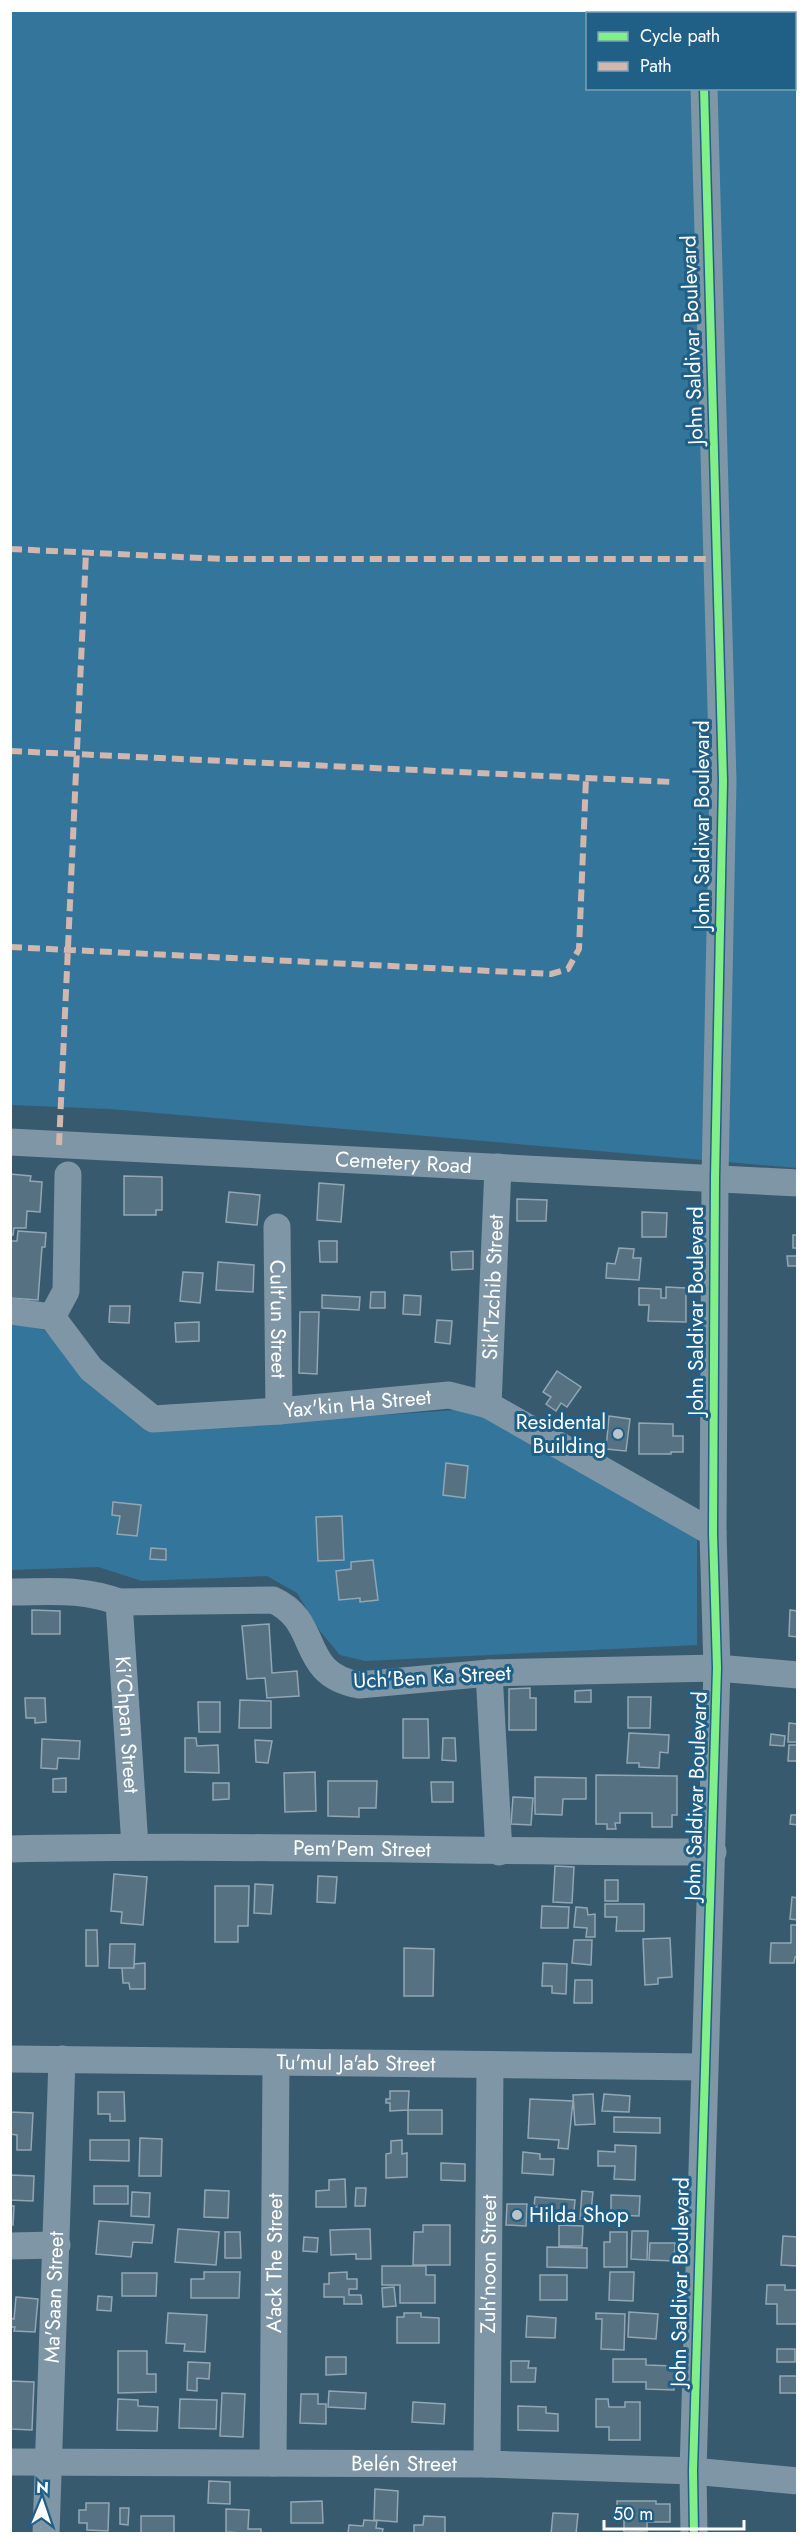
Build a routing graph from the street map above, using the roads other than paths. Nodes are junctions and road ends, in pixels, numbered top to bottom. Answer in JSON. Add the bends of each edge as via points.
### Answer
{"nodes":[{"id":1,"x":704,"y":90,"type":"edge"},
{"id":2,"x":10,"y":1142,"type":"edge"},
{"id":3,"x":498,"y":1167,"type":"junction"},
{"id":4,"x":68,"y":1175,"type":"dead end"},
{"id":5,"x":715,"y":1178,"type":"junction"},
{"id":6,"x":798,"y":1183,"type":"edge"},
{"id":7,"x":277,"y":1227,"type":"dead end"},
{"id":8,"x":10,"y":1311,"type":"edge"},
{"id":9,"x":52,"y":1317,"type":"junction"},
{"id":10,"x":488,"y":1405,"type":"junction"},
{"id":11,"x":279,"y":1411,"type":"junction"},
{"id":12,"x":713,"y":1533,"type":"junction"},
{"id":13,"x":10,"y":1592,"type":"edge"},
{"id":14,"x":119,"y":1602,"type":"junction"},
{"id":15,"x":717,"y":1668,"type":"junction"},
{"id":16,"x":489,"y":1673,"type":"junction"},
{"id":17,"x":798,"y":1675,"type":"edge"},
{"id":18,"x":135,"y":1846,"type":"junction"},
{"id":19,"x":10,"y":1849,"type":"edge"},
{"id":20,"x":499,"y":1852,"type":"junction"},
{"id":21,"x":713,"y":1852,"type":"junction"},
{"id":22,"x":10,"y":2059,"type":"edge"},
{"id":23,"x":62,"y":2060,"type":"junction"},
{"id":24,"x":276,"y":2063,"type":"junction"},
{"id":25,"x":490,"y":2065,"type":"junction"},
{"id":26,"x":704,"y":2067,"type":"junction"},
{"id":27,"x":10,"y":2246,"type":"edge"},
{"id":28,"x":57,"y":2246,"type":"junction"},
{"id":29,"x":47,"y":2461,"type":"junction"},
{"id":30,"x":10,"y":2462,"type":"edge"},
{"id":31,"x":273,"y":2463,"type":"junction"},
{"id":32,"x":487,"y":2464,"type":"junction"},
{"id":33,"x":693,"y":2471,"type":"junction"},
{"id":34,"x":798,"y":2481,"type":"edge"},
{"id":35,"x":46,"y":2534,"type":"edge"},
{"id":36,"x":694,"y":2534,"type":"edge"}],
"edges":[{"from":1,"to":5,"type":"street","name":"John Saldivar Boulevard","via":[[723,781]]},
{"from":2,"to":3,"type":"street","name":"Cemetery Road"},
{"from":3,"to":5,"type":"street","name":"Cemetery Road"},
{"from":3,"to":10,"type":"street","name":"Sik'Tzchib Street"},
{"from":4,"to":9,"type":"street","via":[[66,1292]]},
{"from":5,"to":6,"type":"street","name":"Cemetery Road"},
{"from":5,"to":12,"type":"street","name":"John Saldivar Boulevard"},
{"from":7,"to":11,"type":"street","name":"Cult'un Street"},
{"from":8,"to":9,"type":"street"},
{"from":9,"to":11,"type":"street","name":"Yax'kin Ha Street","via":[[91,1369],[153,1419]]},
{"from":10,"to":11,"type":"street","name":"Yax'kin Ha Street","via":[[449,1395]]},
{"from":10,"to":12,"type":"street","name":"Yax'kin Ha Street"},
{"from":12,"to":15,"type":"street","name":"John Saldivar Boulevard"},
{"from":13,"to":14,"type":"street","name":"Uch'Ben Ka Street","via":[[81,1592]]},
{"from":14,"to":16,"type":"street","name":"Uch'Ben Ka Street","via":[[273,1600],[292,1611],[321,1665],[341,1682],[359,1685]]},
{"from":14,"to":18,"type":"street","name":"Ki'Chpan Street"},
{"from":15,"to":16,"type":"street","name":"Uch'Ben Ka Street"},
{"from":15,"to":17,"type":"street","name":"Uch'Ben Ka Street"},
{"from":15,"to":21,"type":"street","name":"John Saldivar Boulevard"},
{"from":16,"to":20,"type":"street"},
{"from":18,"to":19,"type":"street","name":"Pem'Pem Street"},
{"from":18,"to":20,"type":"street","name":"Pem'Pem Street"},
{"from":20,"to":21,"type":"street","name":"Pem'Pem Street"},
{"from":21,"to":26,"type":"street","name":"John Saldivar Boulevard"},
{"from":22,"to":23,"type":"street","name":"Tu'mul Ja'ab Street"},
{"from":23,"to":24,"type":"street","name":"Tu'mul Ja'ab Street"},
{"from":23,"to":28,"type":"street","name":"Ma'Saan Street"},
{"from":24,"to":25,"type":"street","name":"Tu'mul Ja'ab Street"},
{"from":24,"to":31,"type":"street","name":"A'ack The Street"},
{"from":25,"to":26,"type":"street","name":"Tu'mul Ja'ab Street"},
{"from":25,"to":32,"type":"street","name":"Zuh'noon Street"},
{"from":26,"to":33,"type":"street","name":"John Saldivar Boulevard"},
{"from":27,"to":28,"type":"street"},
{"from":28,"to":29,"type":"street","name":"Ma'Saan Street"},
{"from":29,"to":30,"type":"street","name":"Belén Street"},
{"from":29,"to":31,"type":"street","name":"Belén Street"},
{"from":29,"to":35,"type":"street","name":"Ma'Saan Street"},
{"from":31,"to":32,"type":"street","name":"Belén Street"},
{"from":32,"to":33,"type":"street","name":"Belén Street"},
{"from":33,"to":34,"type":"street","name":"Belén Street"},
{"from":33,"to":36,"type":"street","name":"John Saldivar Boulevard"}]}
